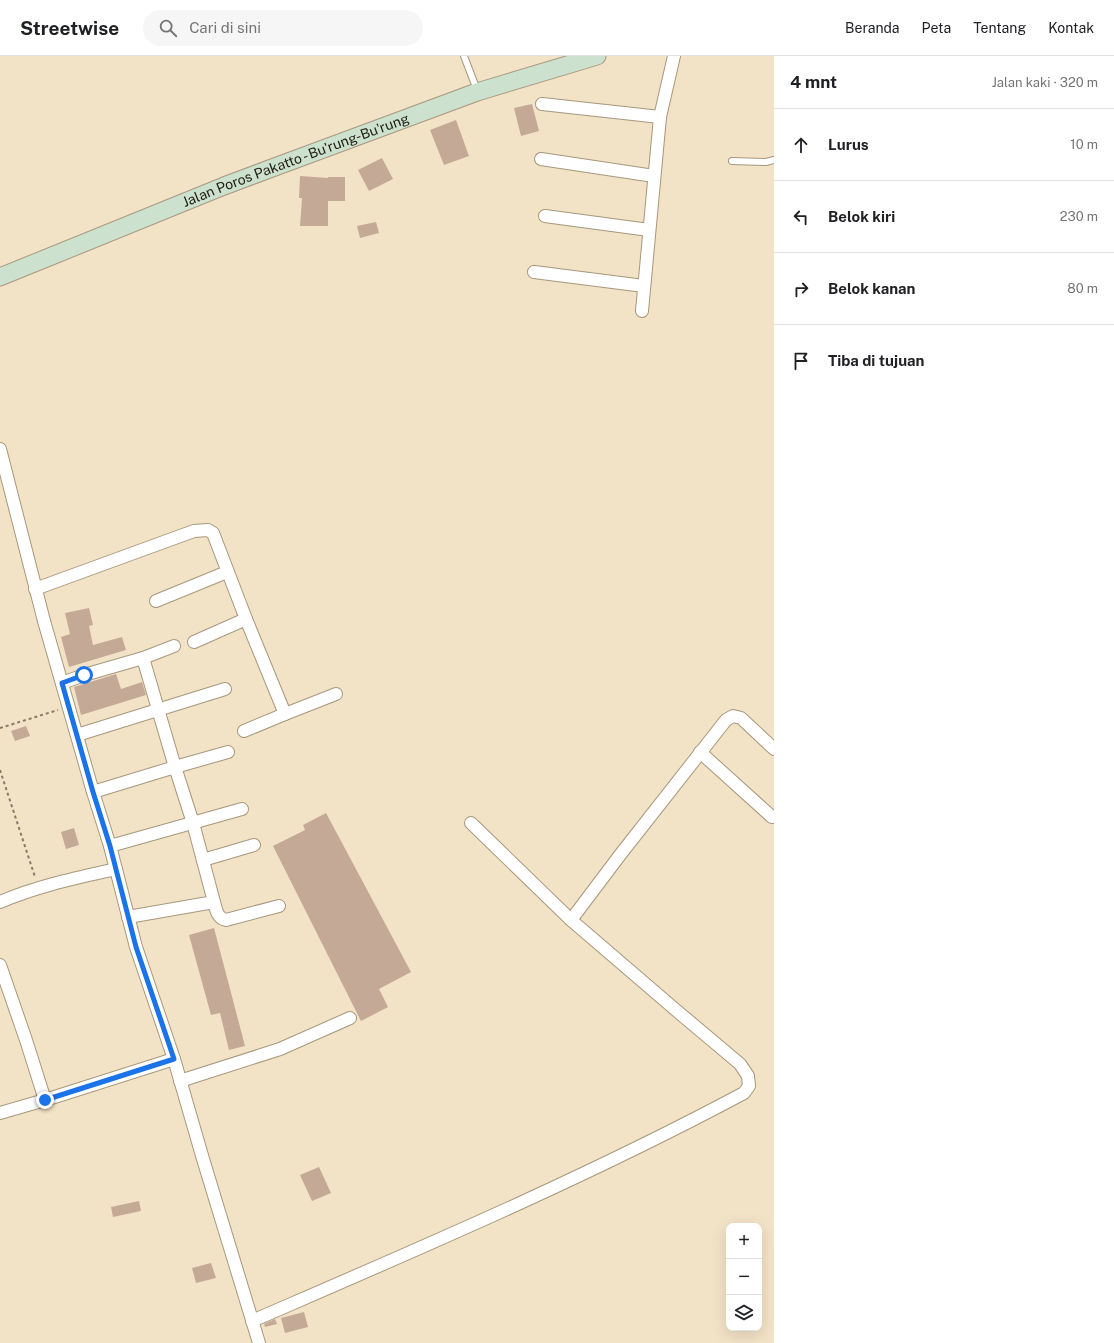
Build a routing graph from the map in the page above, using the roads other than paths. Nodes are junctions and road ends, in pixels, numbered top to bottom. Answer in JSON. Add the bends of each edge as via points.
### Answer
{"nodes":[{"id":1,"x":464,"y":56,"type":"edge"},
{"id":2,"x":596,"y":56,"type":"edge"},
{"id":3,"x":674,"y":56,"type":"edge"},
{"id":4,"x":477,"y":92,"type":"junction"},
{"id":5,"x":542,"y":104,"type":"dead end"},
{"id":6,"x":660,"y":118,"type":"junction"},
{"id":7,"x":541,"y":159,"type":"dead end"},
{"id":8,"x":774,"y":160,"type":"edge"},
{"id":9,"x":732,"y":161,"type":"dead end"},
{"id":10,"x":654,"y":176,"type":"junction"},
{"id":11,"x":545,"y":216,"type":"dead end"},
{"id":12,"x":650,"y":230,"type":"junction"},
{"id":13,"x":534,"y":272,"type":"dead end"},
{"id":14,"x":0,"y":277,"type":"edge"},
{"id":15,"x":644,"y":286,"type":"junction"},
{"id":16,"x":642,"y":311,"type":"dead end"},
{"id":17,"x":0,"y":449,"type":"edge"},
{"id":18,"x":227,"y":572,"type":"junction"},
{"id":19,"x":35,"y":589,"type":"junction"},
{"id":20,"x":156,"y":601,"type":"dead end"},
{"id":21,"x":246,"y":619,"type":"junction"},
{"id":22,"x":194,"y":642,"type":"dead end"},
{"id":23,"x":174,"y":646,"type":"dead end"},
{"id":24,"x":143,"y":658,"type":"junction"},
{"id":25,"x":62,"y":683,"type":"junction"},
{"id":26,"x":224,"y":689,"type":"dead end"},
{"id":27,"x":336,"y":694,"type":"dead end"},
{"id":28,"x":158,"y":710,"type":"junction"},
{"id":29,"x":285,"y":714,"type":"junction"},
{"id":30,"x":244,"y":731,"type":"dead end"},
{"id":31,"x":77,"y":735,"type":"junction"},
{"id":32,"x":774,"y":749,"type":"edge"},
{"id":33,"x":228,"y":752,"type":"dead end"},
{"id":34,"x":700,"y":752,"type":"junction"},
{"id":35,"x":174,"y":767,"type":"junction"},
{"id":36,"x":93,"y":792,"type":"junction"},
{"id":37,"x":242,"y":809,"type":"dead end"},
{"id":38,"x":772,"y":817,"type":"dead end"},
{"id":39,"x":193,"y":823,"type":"junction"},
{"id":40,"x":471,"y":823,"type":"dead end"},
{"id":41,"x":254,"y":845,"type":"dead end"},
{"id":42,"x":110,"y":846,"type":"junction"},
{"id":43,"x":203,"y":860,"type":"junction"},
{"id":44,"x":116,"y":869,"type":"junction"},
{"id":45,"x":0,"y":902,"type":"edge"},
{"id":46,"x":214,"y":902,"type":"junction"},
{"id":47,"x":279,"y":906,"type":"dead end"},
{"id":48,"x":128,"y":917,"type":"junction"},
{"id":49,"x":571,"y":920,"type":"junction"},
{"id":50,"x":0,"y":965,"type":"edge"},
{"id":51,"x":350,"y":1018,"type":"dead end"},
{"id":52,"x":174,"y":1059,"type":"junction"},
{"id":53,"x":180,"y":1081,"type":"junction"},
{"id":54,"x":45,"y":1100,"type":"junction"},
{"id":55,"x":0,"y":1113,"type":"edge"},
{"id":56,"x":252,"y":1322,"type":"junction"},
{"id":57,"x":259,"y":1343,"type":"edge"}],
"edges":[{"from":1,"to":4,"type":"lane"},
{"from":2,"to":4,"type":"main road","name":"Jalan Poros Pakatto - Bu'rung-Bu'rung"},
{"from":3,"to":6,"type":"street"},
{"from":4,"to":14,"type":"main road","name":"Jalan Poros Pakatto - Bu'rung-Bu'rung","via":[[224,186]]},
{"from":5,"to":6,"type":"street"},
{"from":6,"to":10,"type":"street"},
{"from":7,"to":10,"type":"street"},
{"from":8,"to":9,"type":"lane"},
{"from":10,"to":12,"type":"street"},
{"from":11,"to":12,"type":"street"},
{"from":12,"to":15,"type":"street"},
{"from":13,"to":15,"type":"street"},
{"from":15,"to":16,"type":"street"},
{"from":17,"to":19,"type":"street"},
{"from":18,"to":19,"type":"street","via":[[213,533],[201,529]]},
{"from":18,"to":20,"type":"street"},
{"from":18,"to":21,"type":"street"},
{"from":19,"to":25,"type":"street"},
{"from":21,"to":22,"type":"street"},
{"from":21,"to":29,"type":"street"},
{"from":23,"to":24,"type":"street"},
{"from":24,"to":25,"type":"street"},
{"from":24,"to":28,"type":"street"},
{"from":25,"to":31,"type":"street"},
{"from":26,"to":28,"type":"street"},
{"from":27,"to":29,"type":"street"},
{"from":28,"to":31,"type":"street"},
{"from":28,"to":35,"type":"street"},
{"from":29,"to":30,"type":"street"},
{"from":31,"to":36,"type":"street"},
{"from":32,"to":34,"type":"street","via":[[741,718],[733,716],[724,722]]},
{"from":33,"to":35,"type":"street"},
{"from":34,"to":38,"type":"street"},
{"from":34,"to":49,"type":"street"},
{"from":35,"to":36,"type":"street"},
{"from":35,"to":39,"type":"street"},
{"from":36,"to":42,"type":"street"},
{"from":37,"to":39,"type":"street"},
{"from":39,"to":42,"type":"street"},
{"from":39,"to":43,"type":"street"},
{"from":40,"to":49,"type":"street"},
{"from":41,"to":43,"type":"street"},
{"from":42,"to":44,"type":"street"},
{"from":43,"to":46,"type":"street"},
{"from":44,"to":45,"type":"street","via":[[39,888]]},
{"from":44,"to":48,"type":"street"},
{"from":46,"to":47,"type":"street","via":[[219,916],[226,920]]},
{"from":46,"to":48,"type":"street"},
{"from":48,"to":52,"type":"street"},
{"from":49,"to":56,"type":"street","via":[[740,1064],[749,1080],[747,1090],[700,1117],[570,1180]]},
{"from":50,"to":54,"type":"street"},
{"from":51,"to":53,"type":"street","via":[[280,1049]]},
{"from":52,"to":53,"type":"street"},
{"from":52,"to":54,"type":"street"},
{"from":53,"to":56,"type":"street"},
{"from":54,"to":55,"type":"street"},
{"from":56,"to":57,"type":"street"}]}
